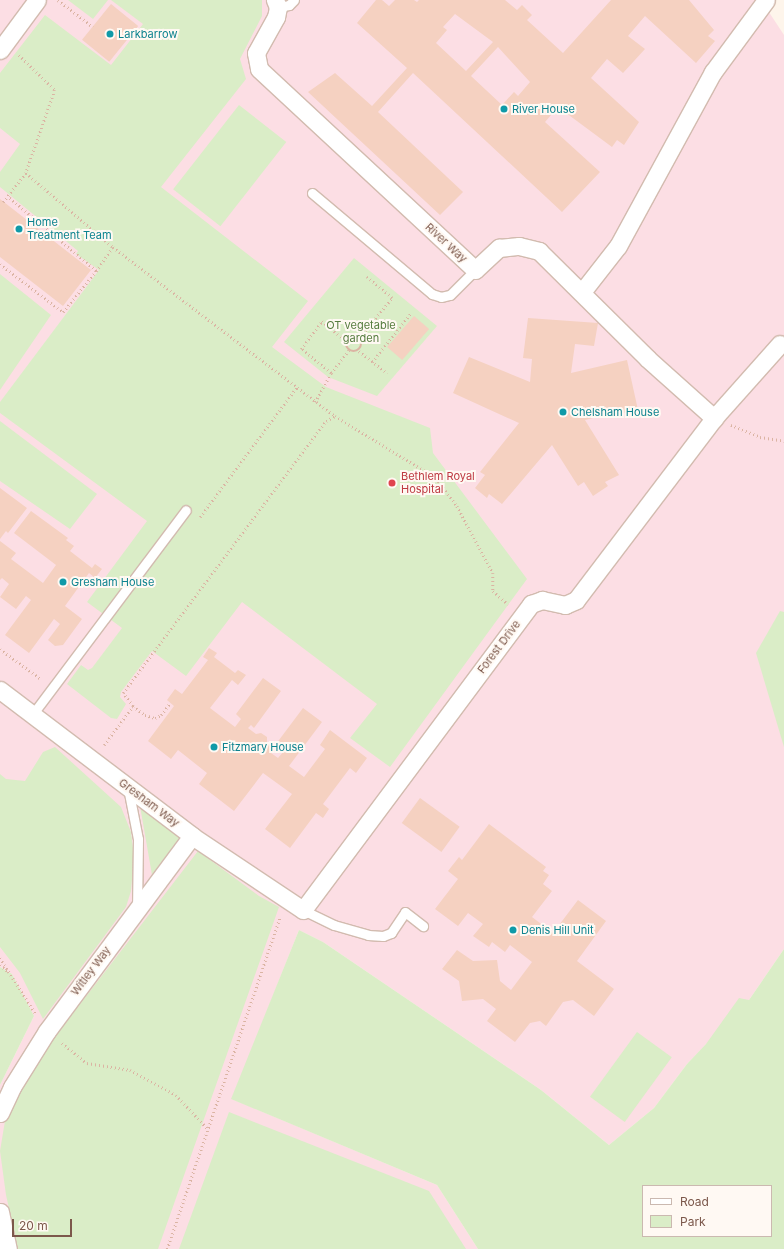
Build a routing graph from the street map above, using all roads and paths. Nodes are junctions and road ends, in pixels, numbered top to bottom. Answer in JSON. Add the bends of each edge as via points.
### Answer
{"nodes":[{"id":1,"x":37,"y":0,"type":"edge"},
{"id":2,"x":58,"y":0,"type":"edge"},
{"id":3,"x":294,"y":0,"type":"edge"},
{"id":4,"x":761,"y":2,"type":"edge"},
{"id":5,"x":277,"y":4,"type":"edge"},
{"id":6,"x":94,"y":27,"type":"dead end"},
{"id":7,"x":3,"y":46,"type":"edge"},
{"id":8,"x":26,"y":173,"type":"junction"},
{"id":9,"x":312,"y":193,"type":"dead end"},
{"id":10,"x":7,"y":196,"type":"junction"},
{"id":11,"x":3,"y":202,"type":"dead end"},
{"id":12,"x":113,"y":247,"type":"junction"},
{"id":13,"x":0,"y":264,"type":"edge"},
{"id":14,"x":475,"y":270,"type":"junction"},
{"id":15,"x":96,"y":271,"type":"junction"},
{"id":16,"x":367,"y":277,"type":"dead end"},
{"id":17,"x":582,"y":292,"type":"junction"},
{"id":18,"x":411,"y":313,"type":"dead end"},
{"id":19,"x":360,"y":337,"type":"junction"},
{"id":20,"x":346,"y":341,"type":"junction"},
{"id":21,"x":780,"y":344,"type":"dead end"},
{"id":22,"x":349,"y":350,"type":"junction"},
{"id":23,"x":359,"y":351,"type":"junction"},
{"id":24,"x":372,"y":362,"type":"junction"},
{"id":25,"x":331,"y":373,"type":"junction"},
{"id":26,"x":387,"y":373,"type":"dead end"},
{"id":27,"x":315,"y":402,"type":"junction"},
{"id":28,"x":335,"y":416,"type":"junction"},
{"id":29,"x":714,"y":418,"type":"junction"},
{"id":30,"x":784,"y":441,"type":"edge"},
{"id":31,"x":186,"y":510,"type":"dead end"},
{"id":32,"x":522,"y":616,"type":"junction"},
{"id":33,"x":0,"y":649,"type":"edge"},
{"id":34,"x":53,"y":688,"type":"junction"},
{"id":35,"x":0,"y":690,"type":"edge"},
{"id":36,"x":170,"y":703,"type":"dead end"},
{"id":37,"x":133,"y":706,"type":"junction"},
{"id":38,"x":32,"y":715,"type":"junction"},
{"id":39,"x":93,"y":760,"type":"junction"},
{"id":40,"x":128,"y":787,"type":"junction"},
{"id":41,"x":192,"y":836,"type":"junction"},
{"id":42,"x":286,"y":900,"type":"junction"},
{"id":43,"x":136,"y":910,"type":"junction"},
{"id":44,"x":302,"y":910,"type":"junction"},
{"id":45,"x":423,"y":926,"type":"dead end"},
{"id":46,"x":0,"y":958,"type":"edge"},
{"id":47,"x":0,"y":965,"type":"edge"},
{"id":48,"x":12,"y":974,"type":"junction"},
{"id":49,"x":46,"y":1031,"type":"junction"},
{"id":50,"x":0,"y":1113,"type":"edge"},
{"id":51,"x":209,"y":1130,"type":"junction"},
{"id":52,"x":0,"y":1212,"type":"edge"},
{"id":53,"x":8,"y":1249,"type":"edge"},
{"id":54,"x":167,"y":1249,"type":"edge"}],
"edges":[{"from":1,"to":7,"type":"street"},
{"from":2,"to":6,"type":"path"},
{"from":3,"to":5,"type":"lane","via":[[289,5]]},
{"from":4,"to":17,"type":"street","via":[[713,72],[618,246]]},
{"from":5,"to":14,"type":"street","name":"River Way","via":[[276,17],[256,52],[259,69]]},
{"from":7,"to":8,"type":"path","via":[[55,90]]},
{"from":8,"to":10,"type":"path"},
{"from":8,"to":12,"type":"path"},
{"from":9,"to":14,"type":"lane","via":[[432,294],[441,297],[450,295]]},
{"from":10,"to":11,"type":"path"},
{"from":10,"to":15,"type":"path"},
{"from":12,"to":15,"type":"path"},
{"from":12,"to":27,"type":"path"},
{"from":13,"to":15,"type":"path","via":[[63,312]]},
{"from":14,"to":17,"type":"street","name":"River Way","via":[[500,248],[519,246],[540,251]]},
{"from":16,"to":19,"type":"path","via":[[392,298]]},
{"from":17,"to":29,"type":"street","name":"River Way","via":[[648,359]]},
{"from":18,"to":24,"type":"path"},
{"from":19,"to":20,"type":"path","via":[[350,337]]},
{"from":19,"to":23,"type":"path","via":[[363,342]]},
{"from":20,"to":22,"type":"path"},
{"from":20,"to":25,"type":"path","via":[[322,321],[301,349]]},
{"from":21,"to":29,"type":"street","name":"Forest Drive"},
{"from":22,"to":23,"type":"path"},
{"from":22,"to":25,"type":"path"},
{"from":23,"to":24,"type":"path"},
{"from":24,"to":26,"type":"path"},
{"from":25,"to":27,"type":"path"},
{"from":27,"to":28,"type":"path"},
{"from":28,"to":32,"type":"path","via":[[423,469],[441,484],[458,506],[493,573],[492,591]]},
{"from":28,"to":37,"type":"path","via":[[326,421],[123,693]]},
{"from":29,"to":30,"type":"path","via":[[760,437]]},
{"from":29,"to":32,"type":"street","name":"Forest Drive","via":[[576,600],[565,605],[542,600],[531,604]]},
{"from":31,"to":34,"type":"lane"},
{"from":32,"to":44,"type":"street","name":"Forest Drive"},
{"from":33,"to":34,"type":"path"},
{"from":34,"to":38,"type":"lane"},
{"from":35,"to":38,"type":"street","name":"Gresham Way"},
{"from":36,"to":37,"type":"path","via":[[161,715],[155,718],[145,715]]},
{"from":37,"to":39,"type":"path"},
{"from":38,"to":39,"type":"street","name":"Gresham Way"},
{"from":39,"to":40,"type":"street","name":"Gresham Way"},
{"from":40,"to":41,"type":"street","name":"Gresham Way"},
{"from":40,"to":43,"type":"lane","via":[[138,839]]},
{"from":41,"to":42,"type":"street","name":"Gresham Way"},
{"from":41,"to":43,"type":"street","name":"Witley Way"},
{"from":42,"to":44,"type":"street","name":"Gresham Way"},
{"from":42,"to":51,"type":"path"},
{"from":43,"to":49,"type":"street","name":"Witley Way"},
{"from":44,"to":45,"type":"lane","via":[[334,925],[368,935],[383,936],[391,933],[405,912]]},
{"from":46,"to":48,"type":"path"},
{"from":47,"to":48,"type":"path"},
{"from":48,"to":49,"type":"path"},
{"from":49,"to":50,"type":"street","name":"Witley Way","via":[[12,1087]]},
{"from":49,"to":51,"type":"path","via":[[87,1063],[130,1070],[176,1095]]},
{"from":51,"to":54,"type":"path"},
{"from":52,"to":53,"type":"street"}]}
